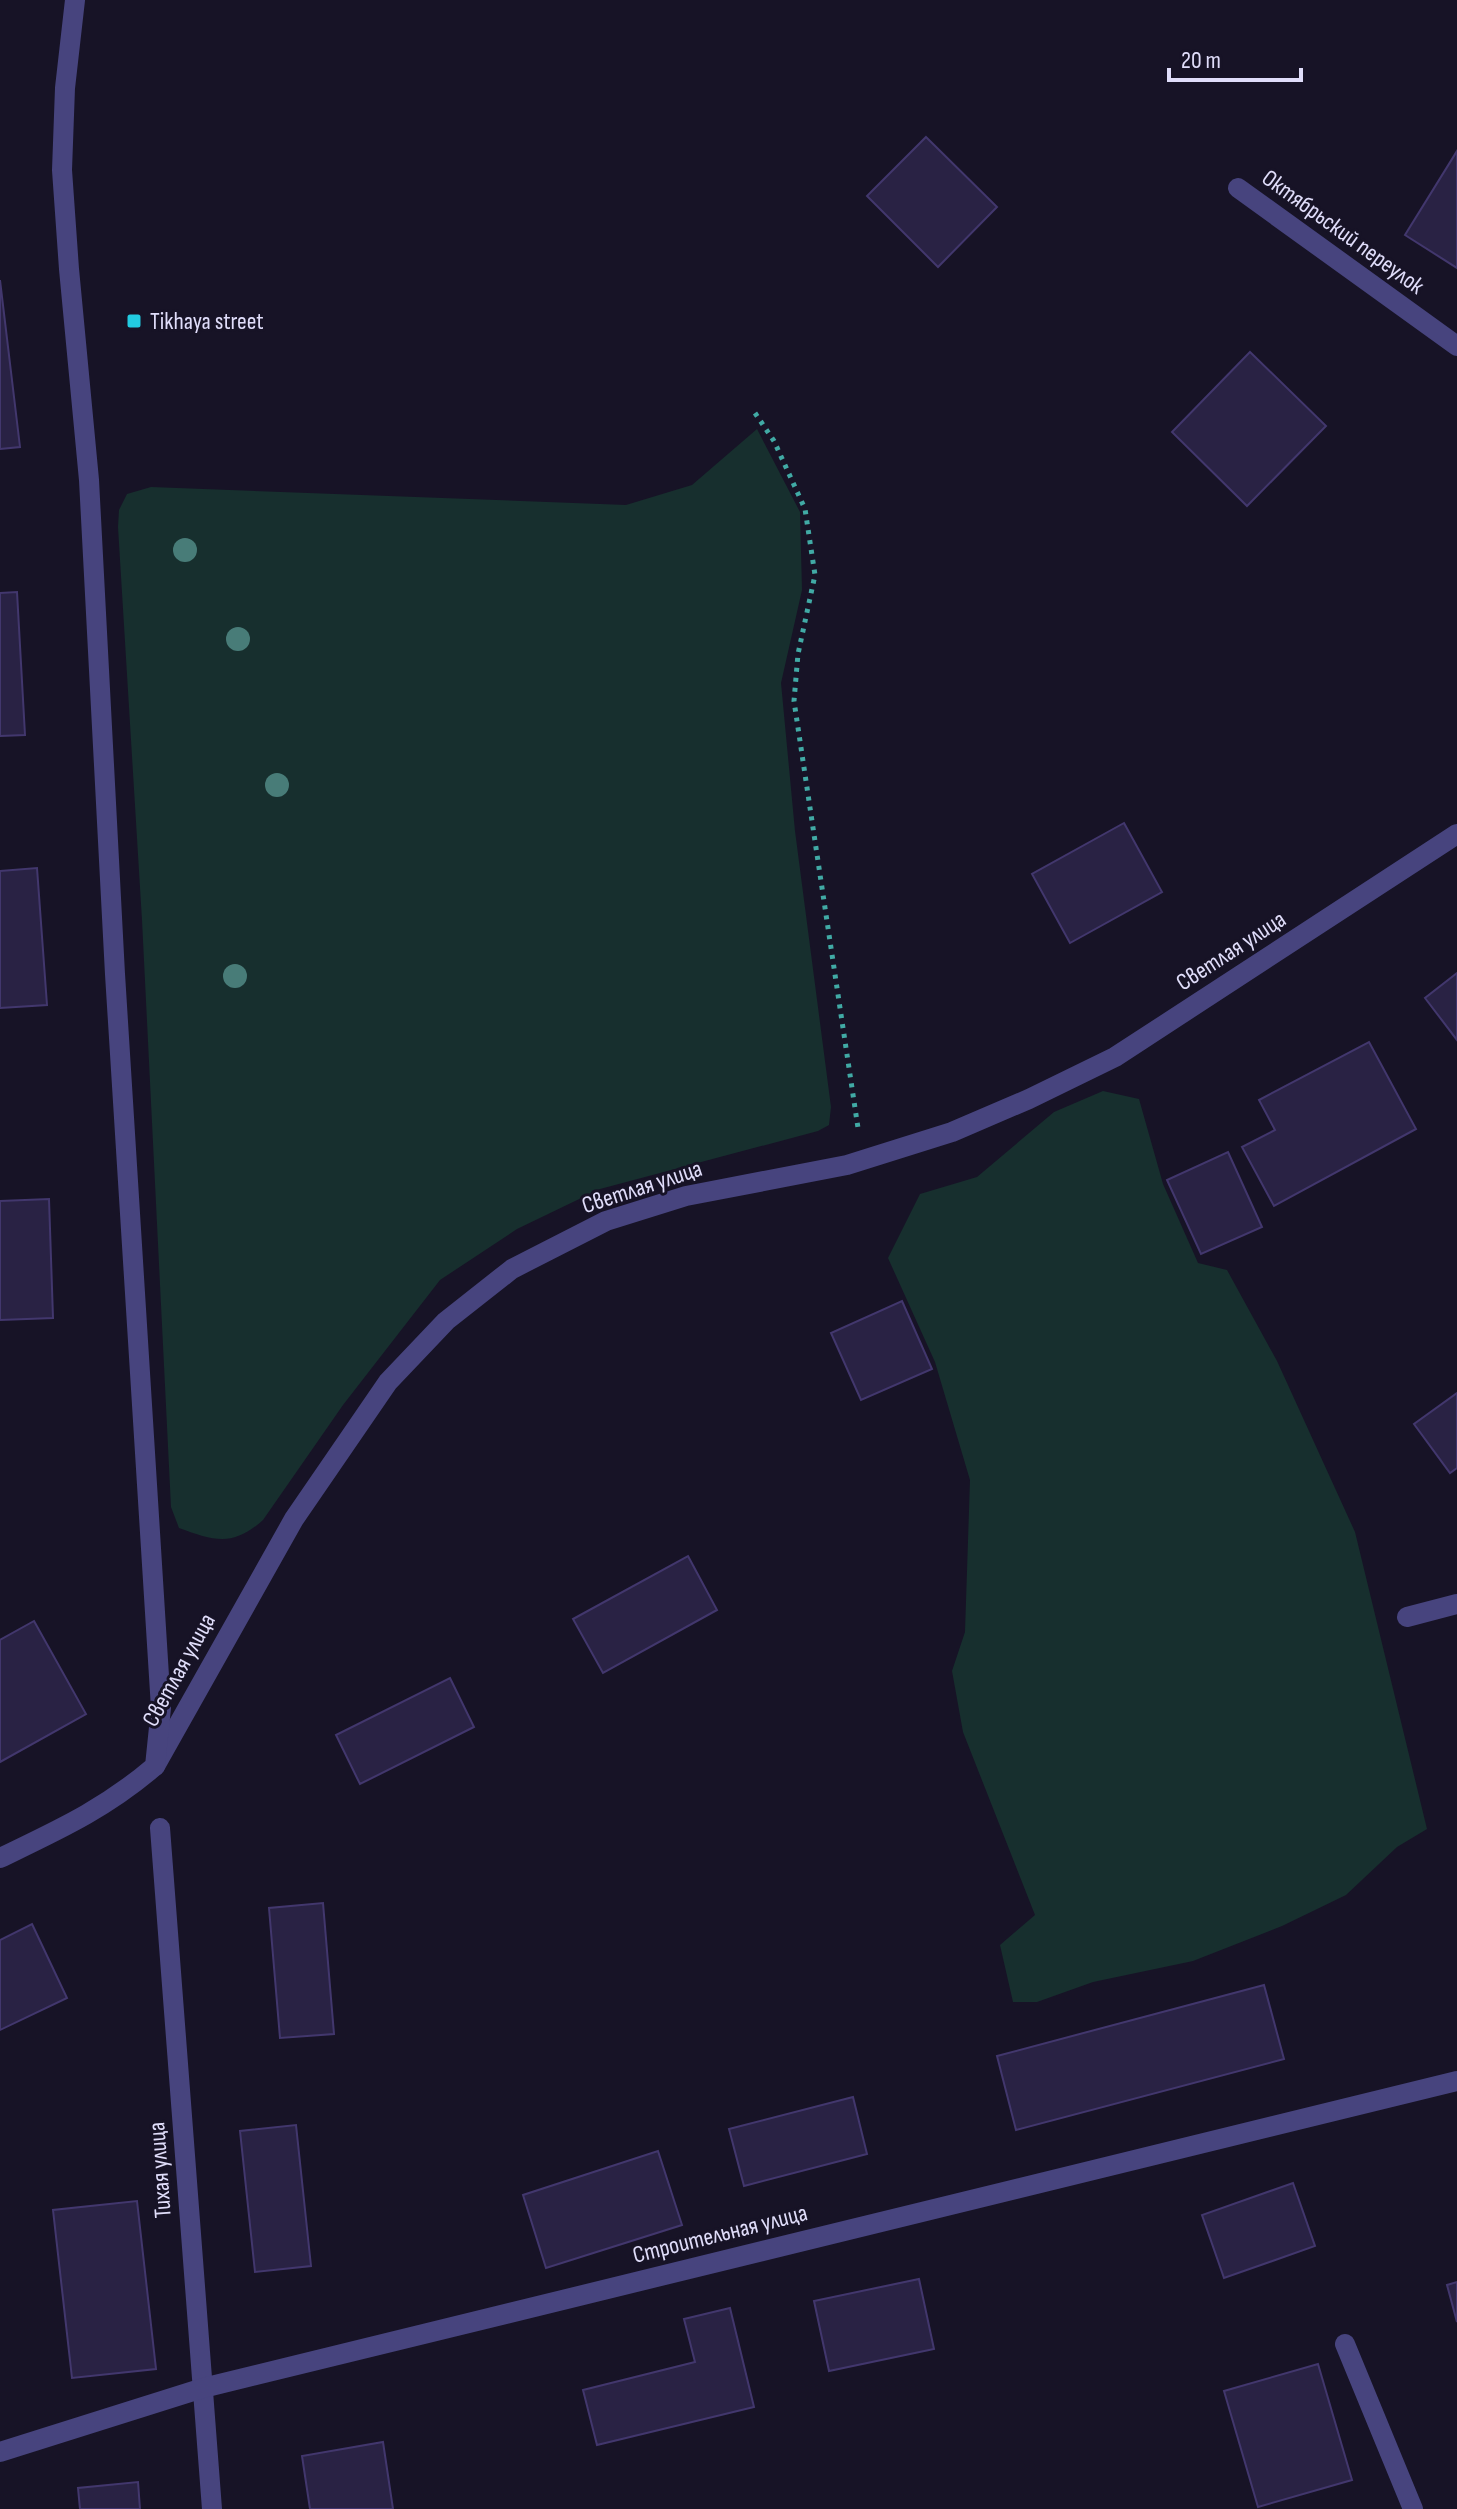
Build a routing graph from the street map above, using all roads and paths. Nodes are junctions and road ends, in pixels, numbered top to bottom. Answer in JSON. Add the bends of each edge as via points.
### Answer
{"nodes":[{"id":1,"x":75,"y":0,"type":"edge"},
{"id":2,"x":1238,"y":188,"type":"dead end"},
{"id":3,"x":1457,"y":346,"type":"edge"},
{"id":4,"x":755,"y":413,"type":"dead end"},
{"id":5,"x":1457,"y":834,"type":"edge"},
{"id":6,"x":864,"y":1160,"type":"junction"},
{"id":7,"x":1457,"y":1604,"type":"edge"},
{"id":8,"x":1407,"y":1617,"type":"dead end"},
{"id":9,"x":155,"y":1766,"type":"junction"},
{"id":10,"x":160,"y":1828,"type":"dead end"},
{"id":11,"x":0,"y":1858,"type":"edge"},
{"id":12,"x":1457,"y":2081,"type":"edge"},
{"id":13,"x":1345,"y":2344,"type":"dead end"},
{"id":14,"x":203,"y":2388,"type":"junction"},
{"id":15,"x":0,"y":2452,"type":"edge"},
{"id":16,"x":212,"y":2509,"type":"edge"},
{"id":17,"x":1413,"y":2509,"type":"edge"}],
"edges":[{"from":1,"to":9,"type":"street","via":[[62,170],[89,480],[161,1708]]},
{"from":2,"to":3,"type":"street","name":"Октябрьский переулок"},
{"from":4,"to":6,"type":"path","via":[[805,509],[815,575],[794,701]]},
{"from":5,"to":6,"type":"street","name":"Светлая улица","via":[[1115,1057],[952,1132]]},
{"from":6,"to":9,"type":"street","name":"Светлая улица","via":[[686,1196],[606,1221],[512,1269],[446,1321],[388,1382],[294,1519]]},
{"from":7,"to":8,"type":"street"},
{"from":9,"to":11,"type":"street","name":"Светлая улица","via":[[85,1818]]},
{"from":10,"to":14,"type":"street","name":"Тихая улица"},
{"from":12,"to":14,"type":"street","name":"Строительная улица"},
{"from":13,"to":17,"type":"street"},
{"from":14,"to":15,"type":"street","name":"Строительная улица"},
{"from":14,"to":16,"type":"street","name":"Тихая улица"}]}
